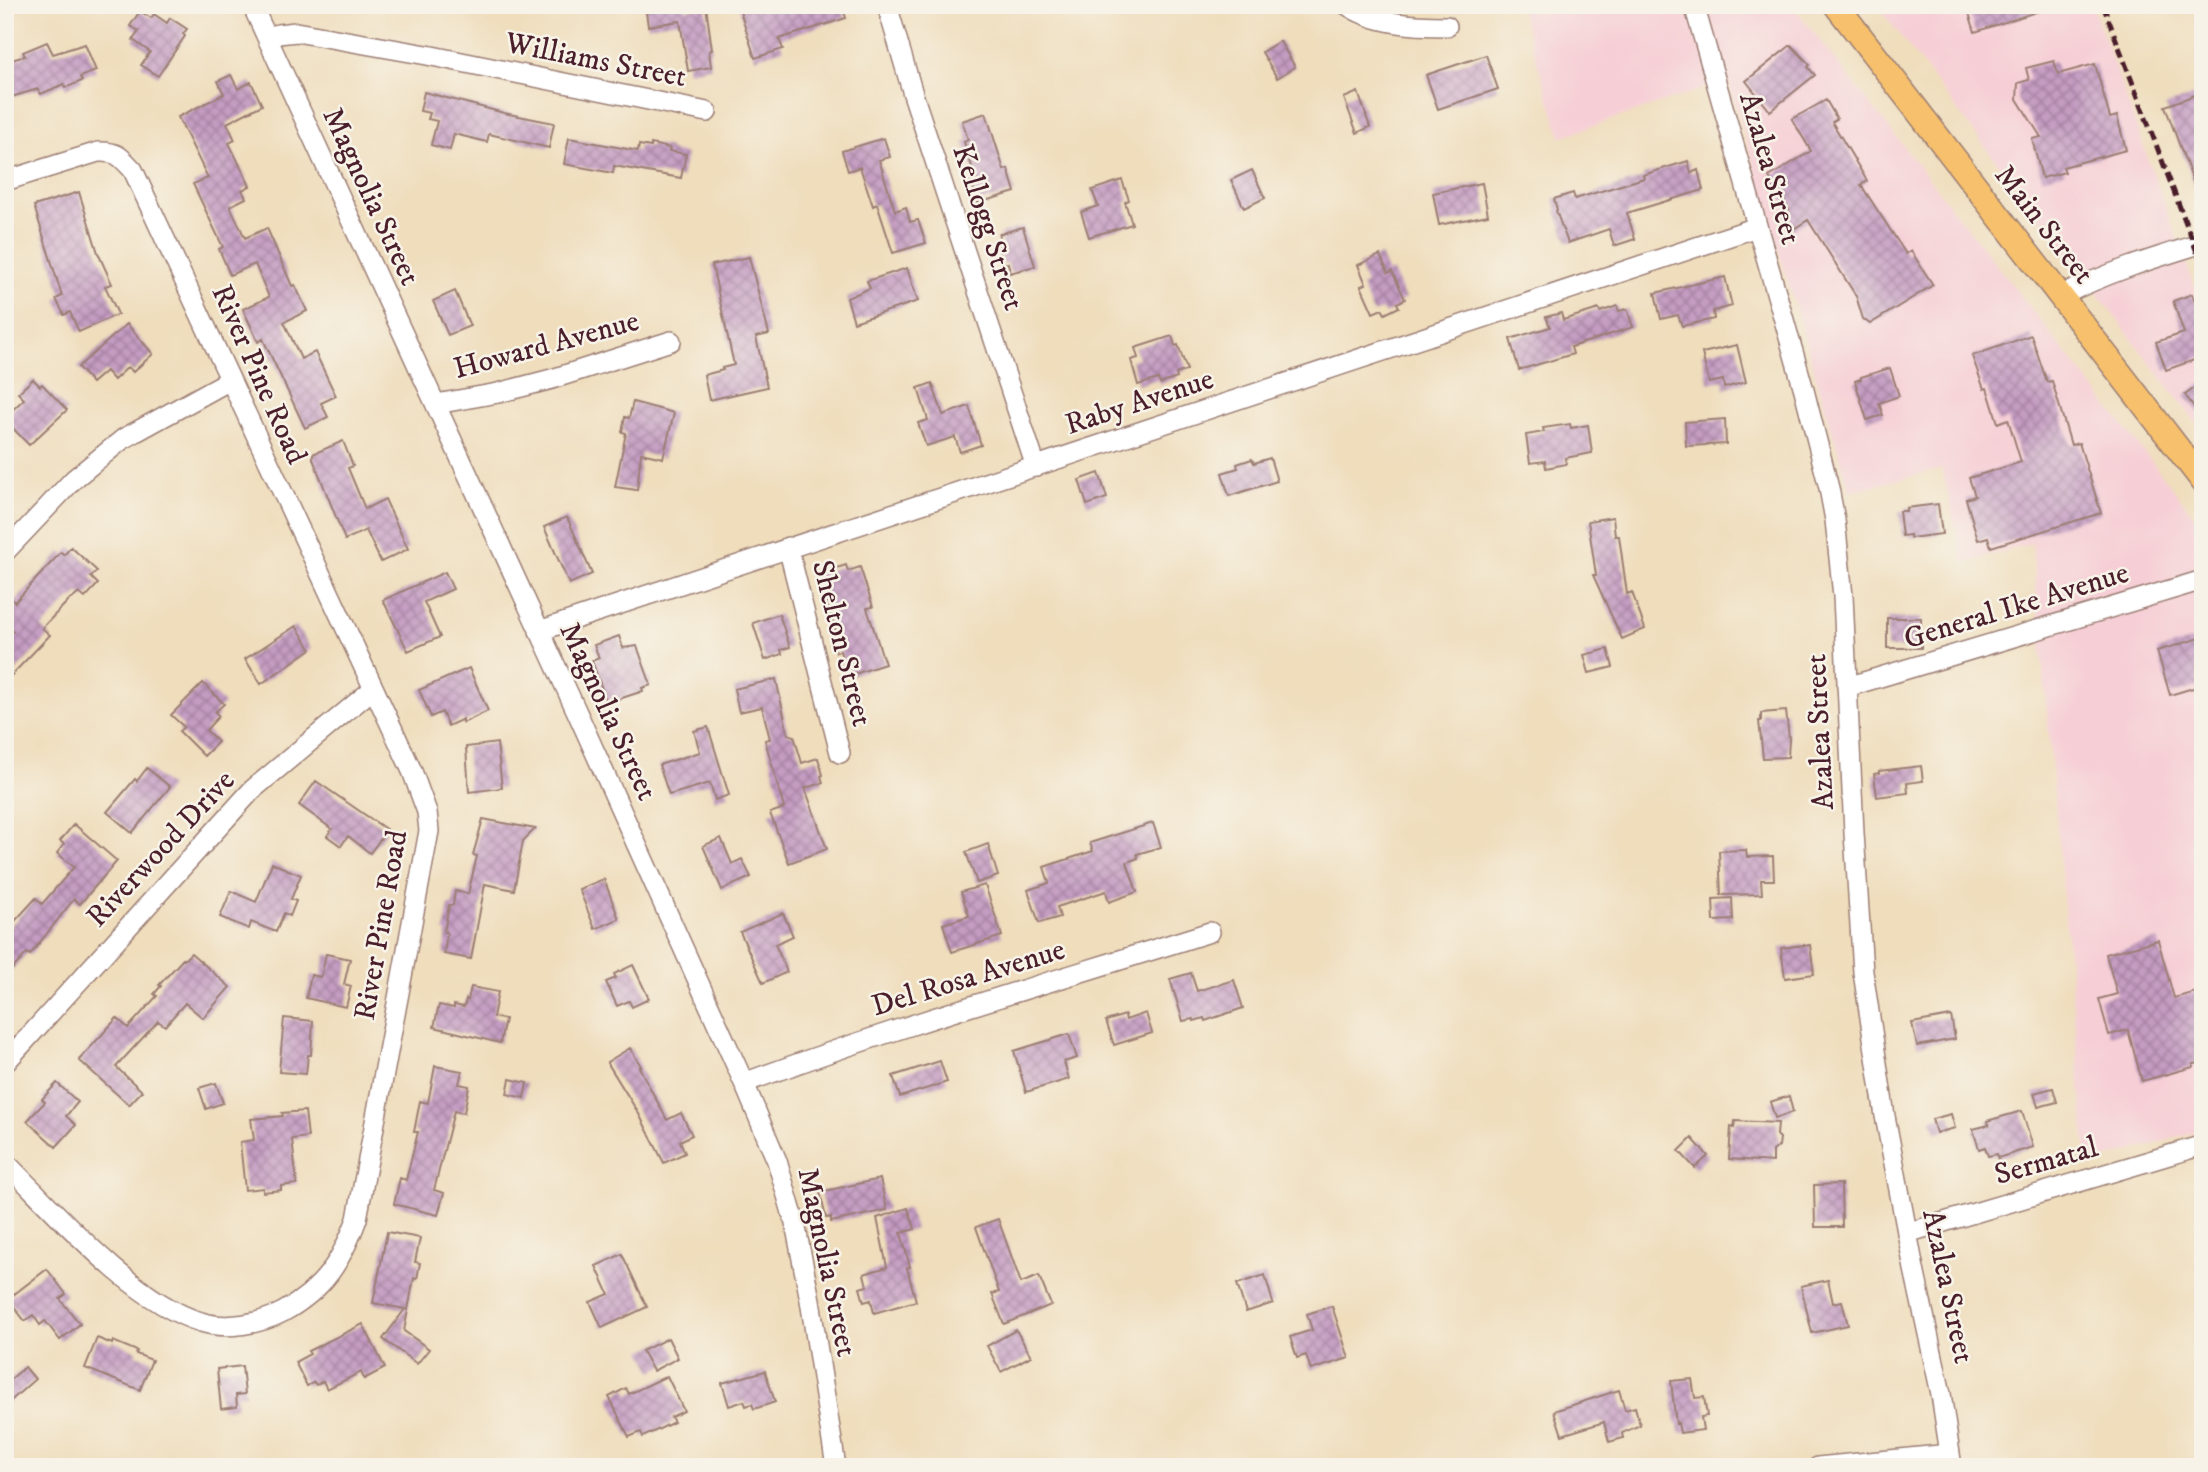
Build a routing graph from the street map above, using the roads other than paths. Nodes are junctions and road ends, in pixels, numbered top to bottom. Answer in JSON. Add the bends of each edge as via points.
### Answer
{"nodes":[{"id":1,"x":253,"y":5,"type":"edge"},
{"id":2,"x":887,"y":5,"type":"edge"},
{"id":3,"x":1347,"y":5,"type":"edge"},
{"id":4,"x":1694,"y":5,"type":"edge"},
{"id":5,"x":1836,"y":5,"type":"edge"},
{"id":6,"x":1447,"y":26,"type":"dead end"},
{"id":7,"x":267,"y":37,"type":"junction"},
{"id":8,"x":707,"y":112,"type":"dead end"},
{"id":9,"x":5,"y":181,"type":"edge"},
{"id":10,"x":1756,"y":227,"type":"junction"},
{"id":11,"x":2203,"y":243,"type":"edge"},
{"id":12,"x":2061,"y":296,"type":"junction"},
{"id":13,"x":671,"y":341,"type":"dead end"},
{"id":14,"x":230,"y":380,"type":"junction"},
{"id":15,"x":436,"y":404,"type":"junction"},
{"id":16,"x":1036,"y":467,"type":"junction"},
{"id":17,"x":2203,"y":481,"type":"edge"},
{"id":18,"x":788,"y":547,"type":"junction"},
{"id":19,"x":5,"y":552,"type":"edge"},
{"id":20,"x":2203,"y":580,"type":"edge"},
{"id":21,"x":539,"y":631,"type":"junction"},
{"id":22,"x":1847,"y":687,"type":"junction"},
{"id":23,"x":373,"y":689,"type":"junction"},
{"id":24,"x":840,"y":753,"type":"dead end"},
{"id":25,"x":1210,"y":932,"type":"dead end"},
{"id":26,"x":5,"y":1063,"type":"edge"},
{"id":27,"x":744,"y":1083,"type":"junction"},
{"id":28,"x":2203,"y":1145,"type":"edge"},
{"id":29,"x":5,"y":1162,"type":"edge"},
{"id":30,"x":1907,"y":1233,"type":"junction"},
{"id":31,"x":1951,"y":1460,"type":"edge"},
{"id":32,"x":836,"y":1467,"type":"edge"},
{"id":33,"x":1818,"y":1467,"type":"edge"}],
"edges":[{"from":1,"to":7,"type":"street","name":"Magnolia Street"},
{"from":2,"to":16,"type":"street","name":"Kellogg Street"},
{"from":3,"to":6,"type":"street","via":[[1382,20]]},
{"from":4,"to":10,"type":"street","name":"Azalea Street"},
{"from":5,"to":12,"type":"main road","name":"Main Street"},
{"from":7,"to":8,"type":"street","name":"Williams Street","via":[[296,32]]},
{"from":7,"to":15,"type":"street","name":"Magnolia Street"},
{"from":9,"to":14,"type":"street","name":"River Pine Road","via":[[86,154],[110,151],[120,156],[133,170],[151,206]]},
{"from":10,"to":16,"type":"street","name":"Raby Avenue"},
{"from":10,"to":22,"type":"street","name":"Azalea Street","via":[[1829,488],[1843,596]]},
{"from":11,"to":12,"type":"street","via":[[2136,264]]},
{"from":12,"to":17,"type":"main road","name":"Main Street"},
{"from":13,"to":15,"type":"street","name":"Howard Avenue","via":[[552,379]]},
{"from":14,"to":19,"type":"street","via":[[123,439],[74,479]]},
{"from":14,"to":23,"type":"street","name":"River Pine Road"},
{"from":15,"to":21,"type":"street","name":"Magnolia Street"},
{"from":16,"to":18,"type":"street","name":"Raby Avenue"},
{"from":18,"to":21,"type":"street","name":"Raby Avenue"},
{"from":18,"to":24,"type":"street","name":"Shelton Street"},
{"from":20,"to":22,"type":"street","name":"General Ike Avenue"},
{"from":21,"to":27,"type":"street","name":"Magnolia Street"},
{"from":22,"to":30,"type":"street","name":"Azalea Street","via":[[1863,972]]},
{"from":23,"to":26,"type":"street","name":"Riverwood Drive","via":[[252,790]]},
{"from":23,"to":29,"type":"street","name":"River Pine Road","via":[[412,771],[429,831],[357,1219],[346,1248],[320,1286],[276,1316],[248,1324],[217,1325],[174,1312],[100,1256]]},
{"from":25,"to":27,"type":"street","name":"Del Rosa Avenue","via":[[824,1053]]},
{"from":27,"to":32,"type":"street","name":"Magnolia Street","via":[[795,1223]]},
{"from":28,"to":30,"type":"street","name":"Sermatal"},
{"from":30,"to":31,"type":"street","name":"Azalea Street"},
{"from":31,"to":33,"type":"street"}]}
